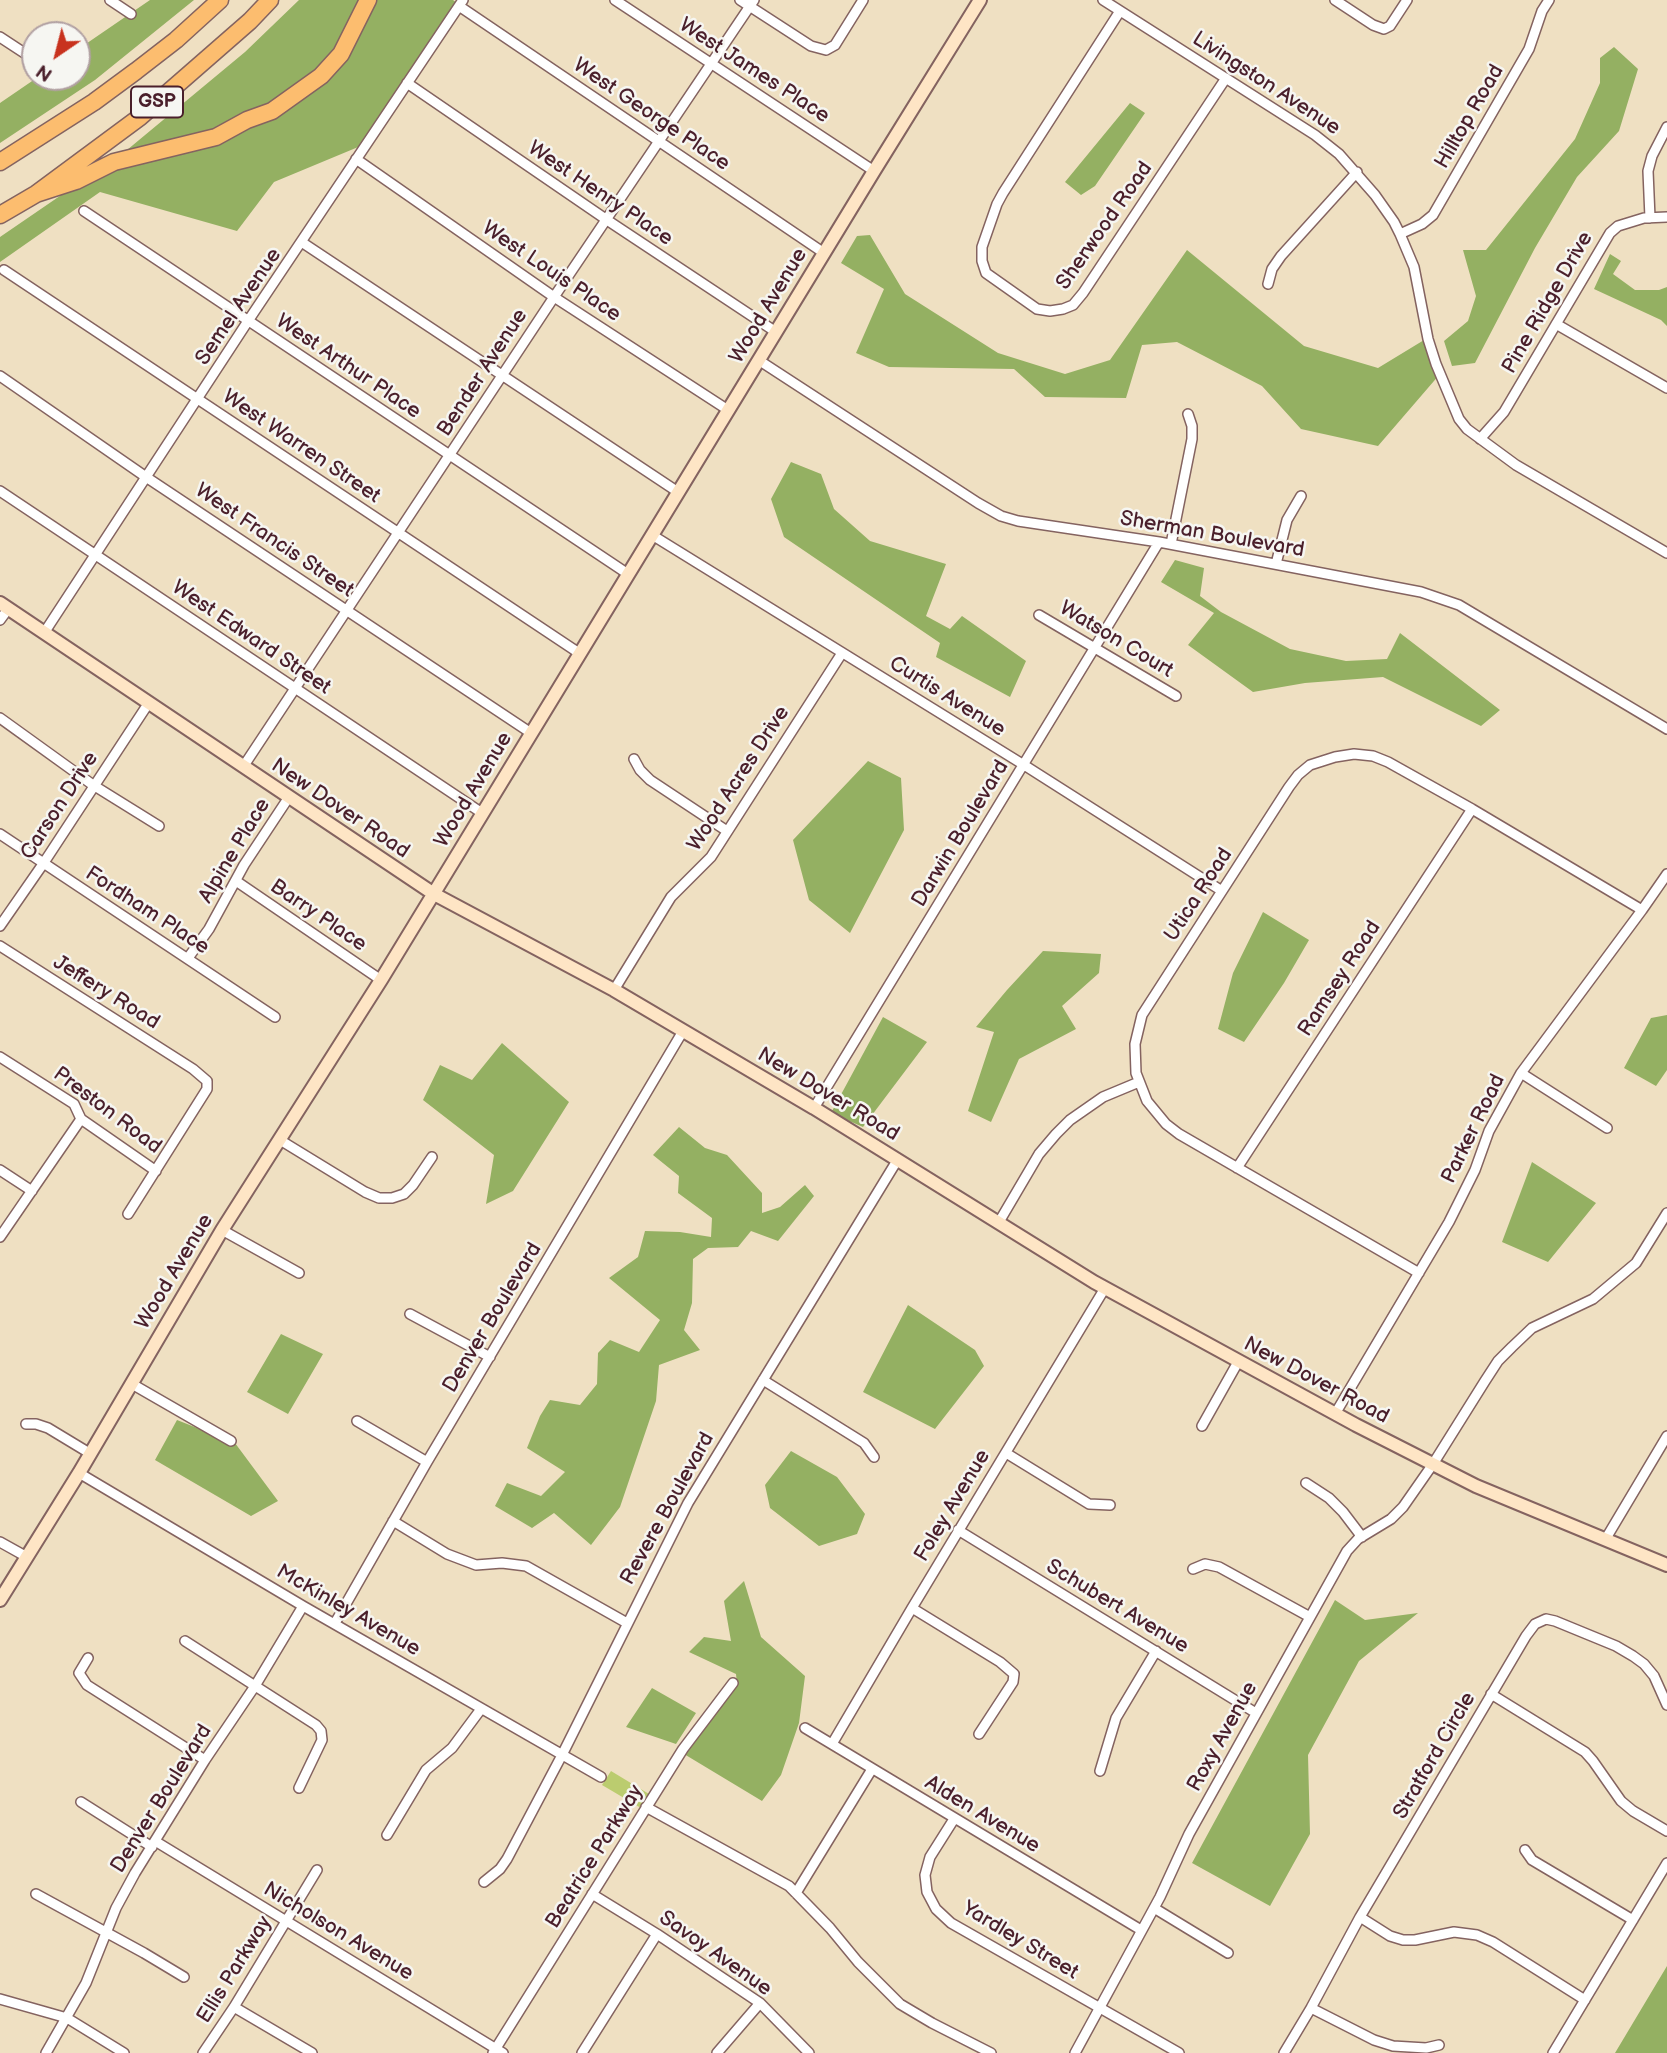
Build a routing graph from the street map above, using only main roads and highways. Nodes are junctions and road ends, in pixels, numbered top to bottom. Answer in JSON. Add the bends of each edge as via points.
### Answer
{"nodes":[{"id":1,"x":220,"y":0,"type":"edge"},
{"id":2,"x":270,"y":0,"type":"edge"},
{"id":3,"x":368,"y":0,"type":"edge"},
{"id":4,"x":0,"y":162,"type":"edge"},
{"id":5,"x":36,"y":194,"type":"junction"},
{"id":6,"x":0,"y":215,"type":"edge"}],
"edges":[{"from":1,"to":4,"type":"highway","number":"GSP","via":[[94,102]]},
{"from":2,"to":5,"type":"highway","number":"GSP","via":[[139,117]]},
{"from":3,"to":5,"type":"highway","via":[[341,54],[272,111],[216,137],[114,162]]},
{"from":5,"to":6,"type":"highway","number":"GSP"}]}
